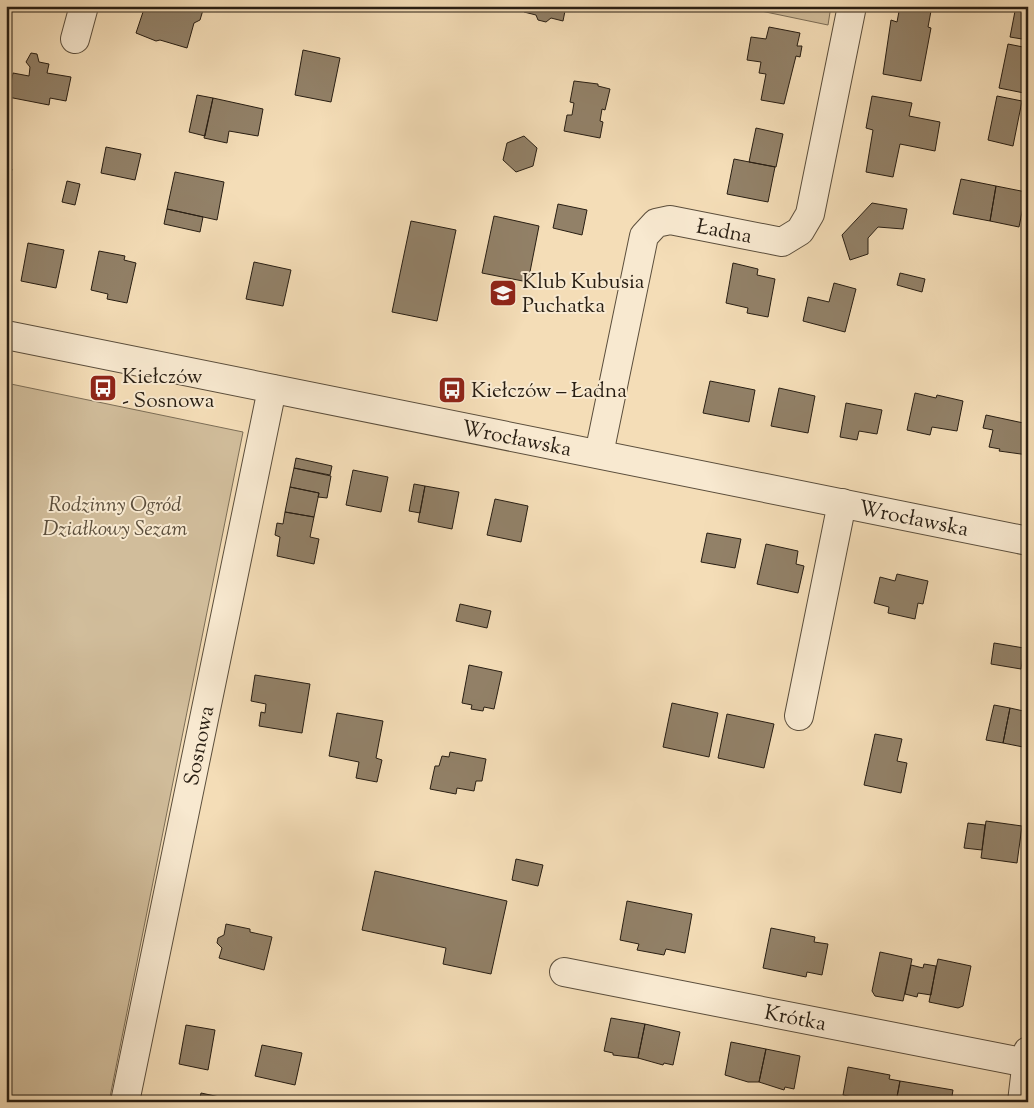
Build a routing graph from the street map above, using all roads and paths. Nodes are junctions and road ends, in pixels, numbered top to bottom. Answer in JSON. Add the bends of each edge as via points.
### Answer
{"nodes":[{"id":1,"x":84,"y":6,"type":"edge"},
{"id":2,"x":852,"y":6,"type":"edge"},
{"id":3,"x":75,"y":40,"type":"dead end"},
{"id":4,"x":6,"y":335,"type":"edge"},
{"id":5,"x":272,"y":389,"type":"junction"},
{"id":6,"x":599,"y":454,"type":"junction"},
{"id":7,"x":842,"y":504,"type":"junction"},
{"id":8,"x":1028,"y":542,"type":"edge"},
{"id":9,"x":799,"y":716,"type":"dead end"},
{"id":10,"x":564,"y":972,"type":"dead end"},
{"id":11,"x":1027,"y":1057,"type":"edge"},
{"id":12,"x":125,"y":1102,"type":"edge"},
{"id":13,"x":1022,"y":1102,"type":"edge"}],
"edges":[{"from":1,"to":3,"type":"street"},
{"from":2,"to":6,"type":"street","name":"Ładna","via":[[810,214],[800,231],[782,242],[670,220],[656,223],[644,236]]},
{"from":4,"to":5,"type":"street","name":"Wrocławska"},
{"from":5,"to":6,"type":"street","name":"Wrocławska"},
{"from":5,"to":12,"type":"street","name":"Sosnowa"},
{"from":6,"to":7,"type":"street","name":"Wrocławska"},
{"from":7,"to":8,"type":"street","name":"Wrocławska"},
{"from":7,"to":9,"type":"street"},
{"from":10,"to":11,"type":"street","name":"Krótka"},
{"from":11,"to":13,"type":"street","name":"Krótka"}]}
